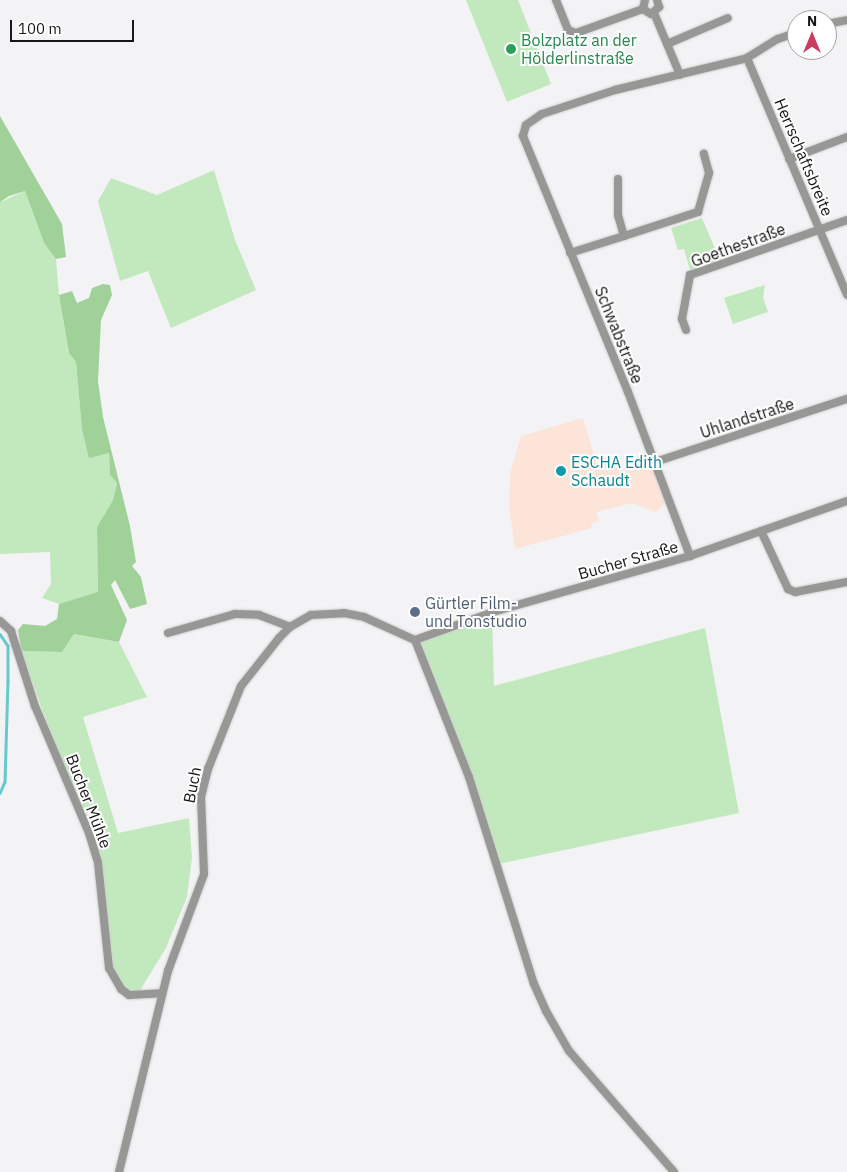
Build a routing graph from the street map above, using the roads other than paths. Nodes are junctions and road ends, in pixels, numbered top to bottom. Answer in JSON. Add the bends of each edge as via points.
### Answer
{"nodes":[{"id":1,"x":556,"y":0,"type":"edge"},
{"id":2,"x":645,"y":0,"type":"edge"},
{"id":3,"x":657,"y":0,"type":"edge"},
{"id":4,"x":643,"y":9,"type":"junction"},
{"id":5,"x":654,"y":13,"type":"junction"},
{"id":6,"x":728,"y":18,"type":"dead end"},
{"id":7,"x":787,"y":37,"type":"edge"},
{"id":8,"x":667,"y":44,"type":"junction"},
{"id":9,"x":747,"y":58,"type":"junction"},
{"id":10,"x":680,"y":75,"type":"junction"},
{"id":11,"x":847,"y":137,"type":"edge"},
{"id":12,"x":704,"y":154,"type":"dead end"},
{"id":13,"x":789,"y":159,"type":"junction"},
{"id":14,"x":618,"y":179,"type":"dead end"},
{"id":15,"x":847,"y":220,"type":"edge"},
{"id":16,"x":820,"y":232,"type":"junction"},
{"id":17,"x":624,"y":236,"type":"junction"},
{"id":18,"x":570,"y":253,"type":"junction"},
{"id":19,"x":847,"y":295,"type":"edge"},
{"id":20,"x":686,"y":330,"type":"dead end"},
{"id":21,"x":847,"y":399,"type":"edge"},
{"id":22,"x":656,"y":462,"type":"junction"},
{"id":23,"x":847,"y":501,"type":"edge"},
{"id":24,"x":762,"y":531,"type":"junction"},
{"id":25,"x":690,"y":556,"type":"junction"},
{"id":26,"x":847,"y":582,"type":"edge"},
{"id":27,"x":0,"y":621,"type":"edge"},
{"id":28,"x":290,"y":627,"type":"junction"},
{"id":29,"x":168,"y":634,"type":"dead end"},
{"id":30,"x":415,"y":640,"type":"junction"},
{"id":31,"x":162,"y":993,"type":"junction"},
{"id":32,"x":119,"y":1172,"type":"edge"},
{"id":33,"x":674,"y":1172,"type":"edge"}],
"edges":[{"from":1,"to":4,"type":"street","via":[[568,30],[576,33]]},
{"from":2,"to":4,"type":"street"},
{"from":3,"to":5,"type":"street","via":[[659,7]]},
{"from":4,"to":5,"type":"street"},
{"from":5,"to":8,"type":"street"},
{"from":6,"to":8,"type":"street"},
{"from":7,"to":9,"type":"street"},
{"from":8,"to":10,"type":"street"},
{"from":9,"to":10,"type":"street"},
{"from":9,"to":13,"type":"street","name":"Herrschaftsbreite"},
{"from":10,"to":18,"type":"street","name":"Schwabstraße","via":[[615,90],[542,114],[526,125],[523,136]]},
{"from":11,"to":13,"type":"street"},
{"from":12,"to":17,"type":"street","via":[[709,173],[698,212]]},
{"from":13,"to":16,"type":"street","name":"Herrschaftsbreite"},
{"from":14,"to":17,"type":"street","via":[[618,215]]},
{"from":15,"to":16,"type":"street","name":"Goethestraße"},
{"from":16,"to":19,"type":"street","name":"Herrschaftsbreite"},
{"from":16,"to":20,"type":"street","name":"Goethestraße","via":[[690,275],[682,319]]},
{"from":17,"to":18,"type":"street"},
{"from":18,"to":22,"type":"street","name":"Schwabstraße"},
{"from":21,"to":22,"type":"street","name":"Uhlandstraße"},
{"from":22,"to":25,"type":"street","name":"Schwabstraße"},
{"from":23,"to":24,"type":"street","name":"Bucher Straße"},
{"from":24,"to":25,"type":"street","name":"Bucher Straße"},
{"from":24,"to":26,"type":"street","via":[[788,589],[796,592]]},
{"from":25,"to":30,"type":"street","name":"Bucher Straße","via":[[496,611]]},
{"from":27,"to":31,"type":"street","name":"Bucher Mühle","via":[[11,631],[35,706],[89,833],[98,863],[109,968],[121,989],[129,995]]},
{"from":28,"to":29,"type":"street","via":[[259,615],[236,614]]},
{"from":28,"to":30,"type":"street","name":"Buch","via":[[311,616],[344,613],[379,622]]},
{"from":28,"to":31,"type":"street","name":"Buch","via":[[241,686],[208,770],[201,797],[204,874]]},
{"from":30,"to":33,"type":"street","via":[[469,777],[534,984],[546,1011],[569,1051]]},
{"from":31,"to":32,"type":"street"}]}
